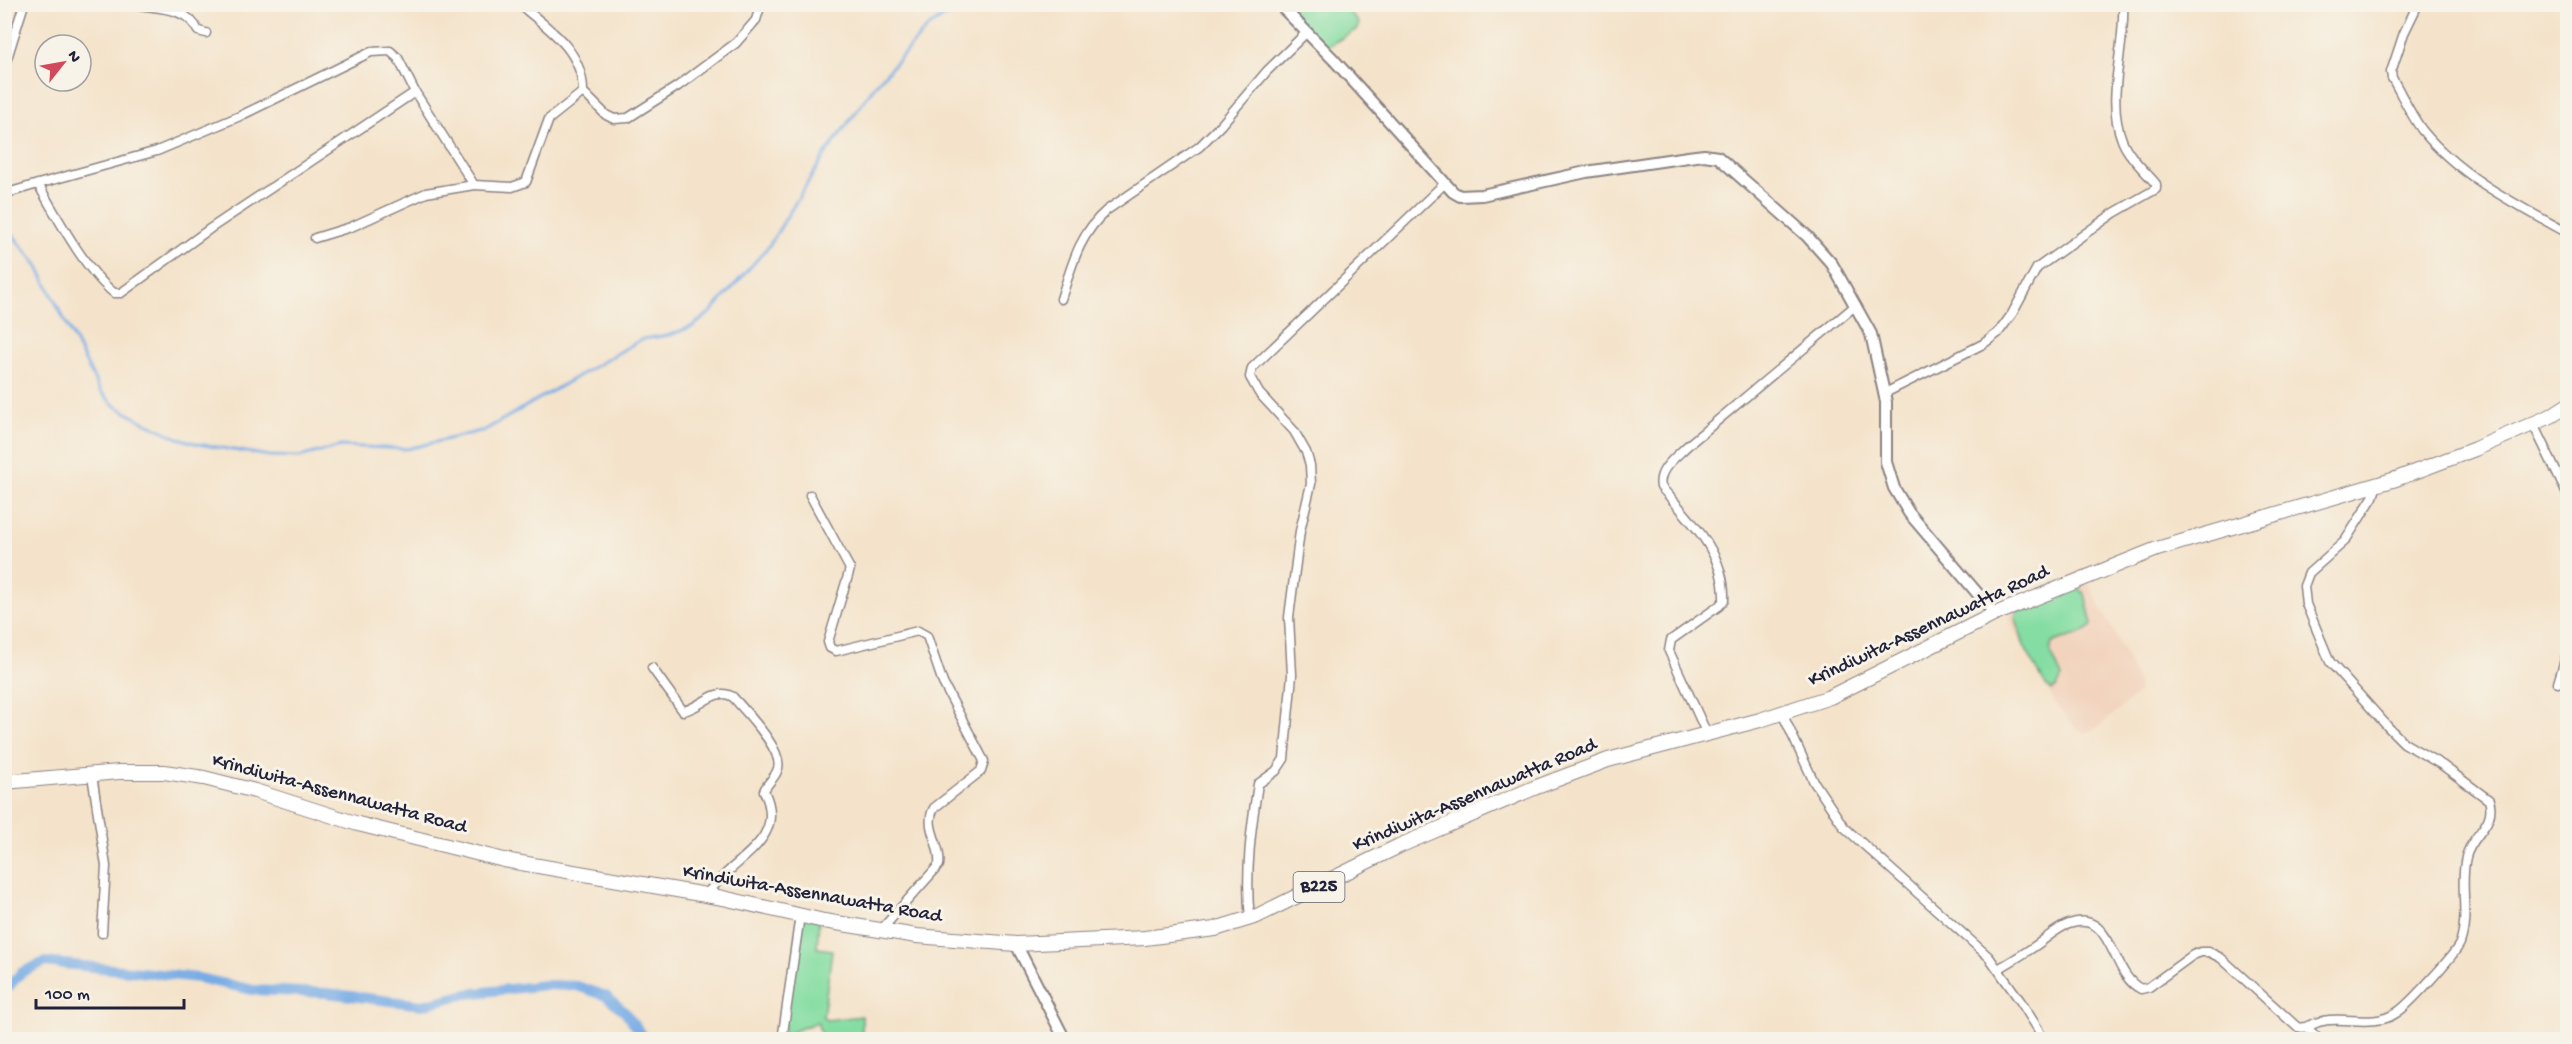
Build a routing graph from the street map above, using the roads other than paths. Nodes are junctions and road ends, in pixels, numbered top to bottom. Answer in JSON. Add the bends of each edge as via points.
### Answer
{"nodes":[{"id":1,"x":24,"y":4,"type":"edge"},
{"id":2,"x":133,"y":4,"type":"edge"},
{"id":3,"x":519,"y":4,"type":"edge"},
{"id":4,"x":761,"y":4,"type":"edge"},
{"id":5,"x":1279,"y":4,"type":"edge"},
{"id":6,"x":2122,"y":4,"type":"edge"},
{"id":7,"x":2418,"y":4,"type":"edge"},
{"id":8,"x":206,"y":33,"type":"dead end"},
{"id":9,"x":1306,"y":33,"type":"junction"},
{"id":10,"x":4,"y":68,"type":"edge"},
{"id":11,"x":415,"y":92,"type":"junction"},
{"id":12,"x":583,"y":92,"type":"junction"},
{"id":13,"x":1445,"y":183,"type":"junction"},
{"id":14,"x":38,"y":184,"type":"junction"},
{"id":15,"x":474,"y":185,"type":"junction"},
{"id":16,"x":4,"y":194,"type":"edge"},
{"id":17,"x":2568,"y":233,"type":"edge"},
{"id":18,"x":315,"y":238,"type":"dead end"},
{"id":19,"x":1061,"y":299,"type":"dead end"},
{"id":20,"x":1856,"y":305,"type":"junction"},
{"id":21,"x":1885,"y":393,"type":"junction"},
{"id":22,"x":2568,"y":405,"type":"edge"},
{"id":23,"x":2533,"y":424,"type":"junction"},
{"id":24,"x":2377,"y":485,"type":"junction"},
{"id":25,"x":810,"y":495,"type":"dead end"},
{"id":26,"x":2568,"y":496,"type":"edge"},
{"id":27,"x":1995,"y":614,"type":"junction"},
{"id":28,"x":2568,"y":651,"type":"edge"},
{"id":29,"x":652,"y":668,"type":"dead end"},
{"id":30,"x":2558,"y":683,"type":"dead end"},
{"id":31,"x":1782,"y":713,"type":"junction"},
{"id":32,"x":1707,"y":734,"type":"junction"},
{"id":33,"x":92,"y":775,"type":"junction"},
{"id":34,"x":4,"y":783,"type":"edge"},
{"id":35,"x":705,"y":895,"type":"junction"},
{"id":36,"x":800,"y":915,"type":"junction"},
{"id":37,"x":1250,"y":919,"type":"junction"},
{"id":38,"x":881,"y":930,"type":"junction"},
{"id":39,"x":102,"y":933,"type":"dead end"},
{"id":40,"x":1016,"y":944,"type":"junction"},
{"id":41,"x":1998,"y":969,"type":"junction"},
{"id":42,"x":2307,"y":1027,"type":"junction"},
{"id":43,"x":782,"y":1040,"type":"edge"},
{"id":44,"x":1065,"y":1040,"type":"edge"},
{"id":45,"x":2042,"y":1040,"type":"edge"},
{"id":46,"x":2319,"y":1040,"type":"edge"}],
"edges":[{"from":1,"to":10,"type":"street"},
{"from":2,"to":8,"type":"street","via":[[185,14],[198,31]]},
{"from":3,"to":12,"type":"street","via":[[573,52],[583,79]]},
{"from":4,"to":12,"type":"street","via":[[756,20],[736,43],[628,118],[606,115]]},
{"from":5,"to":9,"type":"street"},
{"from":6,"to":21,"type":"street","via":[[2117,120],[2122,141],[2156,189],[2114,213],[2037,268],[2012,314],[1983,345]]},
{"from":7,"to":17,"type":"street","via":[[2391,72],[2422,130],[2474,177]]},
{"from":9,"to":13,"type":"street"},
{"from":9,"to":19,"type":"street","via":[[1198,147],[1094,221],[1085,233]]},
{"from":11,"to":14,"type":"street","via":[[398,58],[390,51],[371,52],[240,116],[157,151]]},
{"from":11,"to":14,"type":"street","via":[[121,293],[106,287],[91,268]]},
{"from":11,"to":15,"type":"street"},
{"from":12,"to":15,"type":"street","via":[[549,119],[526,182],[512,187]]},
{"from":13,"to":20,"type":"street","via":[[1460,196],[1482,195],[1586,172],[1688,156],[1718,157],[1807,236],[1832,264]]},
{"from":13,"to":37,"type":"street","via":[[1252,368],[1250,377],[1259,393],[1294,431],[1306,452],[1311,484],[1300,531],[1289,616],[1292,675],[1284,759],[1276,771],[1258,784],[1251,826]]},
{"from":14,"to":16,"type":"street"},
{"from":15,"to":18,"type":"street","via":[[426,193],[351,227]]},
{"from":20,"to":21,"type":"street","via":[[1871,334]]},
{"from":20,"to":32,"type":"street","via":[[1687,446],[1659,480],[1705,537],[1725,590],[1725,600],[1719,606],[1671,640],[1670,651]]},
{"from":21,"to":27,"type":"street","via":[[1886,462],[1894,488],[1909,513]]},
{"from":22,"to":23,"type":"main road","name":"Krindiwita-Assennawatta Road","number":"B225"},
{"from":23,"to":24,"type":"main road","name":"Krindiwita-Assennawatta Road","number":"B225"},
{"from":23,"to":26,"type":"street"},
{"from":24,"to":27,"type":"main road","name":"Krindiwita-Assennawatta Road","number":"B225","via":[[2157,549]]},
{"from":24,"to":42,"type":"street","via":[[2345,541],[2309,573],[2304,586],[2306,604],[2325,652],[2340,676],[2404,743],[2472,786],[2489,800],[2492,809],[2466,857],[2466,920],[2459,945],[2449,958],[2400,1011],[2384,1019],[2324,1020]]},
{"from":25,"to":38,"type":"street","via":[[850,569],[828,642],[830,648],[836,651],[918,630],[927,636],[944,683],[984,761],[981,771],[934,808],[930,825],[939,864]]},
{"from":27,"to":31,"type":"main road","name":"Krindiwita-Assennawatta Road","number":"B225","via":[[1830,697]]},
{"from":28,"to":30,"type":"street"},
{"from":29,"to":35,"type":"street","via":[[683,711],[718,693],[733,697],[767,738],[779,763],[764,790],[771,818],[765,836]]},
{"from":31,"to":32,"type":"main road","name":"Krindiwita-Assennawatta Road","number":"B225"},
{"from":31,"to":41,"type":"street","via":[[1814,782],[1844,827],[1976,944]]},
{"from":32,"to":37,"type":"main road","name":"Krindiwita-Assennawatta Road","number":"B225","via":[[1608,760],[1534,788],[1399,846]]},
{"from":33,"to":34,"type":"main road","name":"Krindiwita-Assennawatta Road","number":"B225"},
{"from":33,"to":35,"type":"main road","name":"Krindiwita-Assennawatta Road","number":"B225","via":[[164,772],[204,778],[255,790],[358,824],[504,860]]},
{"from":33,"to":39,"type":"street","via":[[106,866]]},
{"from":35,"to":36,"type":"main road","name":"Krindiwita-Assennawatta Road","number":"B225"},
{"from":36,"to":38,"type":"main road","name":"Krindiwita-Assennawatta Road","number":"B225"},
{"from":36,"to":43,"type":"street"},
{"from":37,"to":40,"type":"main road","name":"Krindiwita-Assennawatta Road","number":"B225","via":[[1215,929],[1145,938]]},
{"from":38,"to":40,"type":"main road","name":"Krindiwita-Assennawatta Road","number":"B225"},
{"from":40,"to":44,"type":"street"},
{"from":41,"to":42,"type":"street","via":[[2056,930],[2070,923],[2089,922],[2107,937],[2125,975],[2141,989],[2193,956],[2209,952],[2248,981],[2297,1027]]},
{"from":41,"to":45,"type":"street"},
{"from":42,"to":46,"type":"street"}]}
